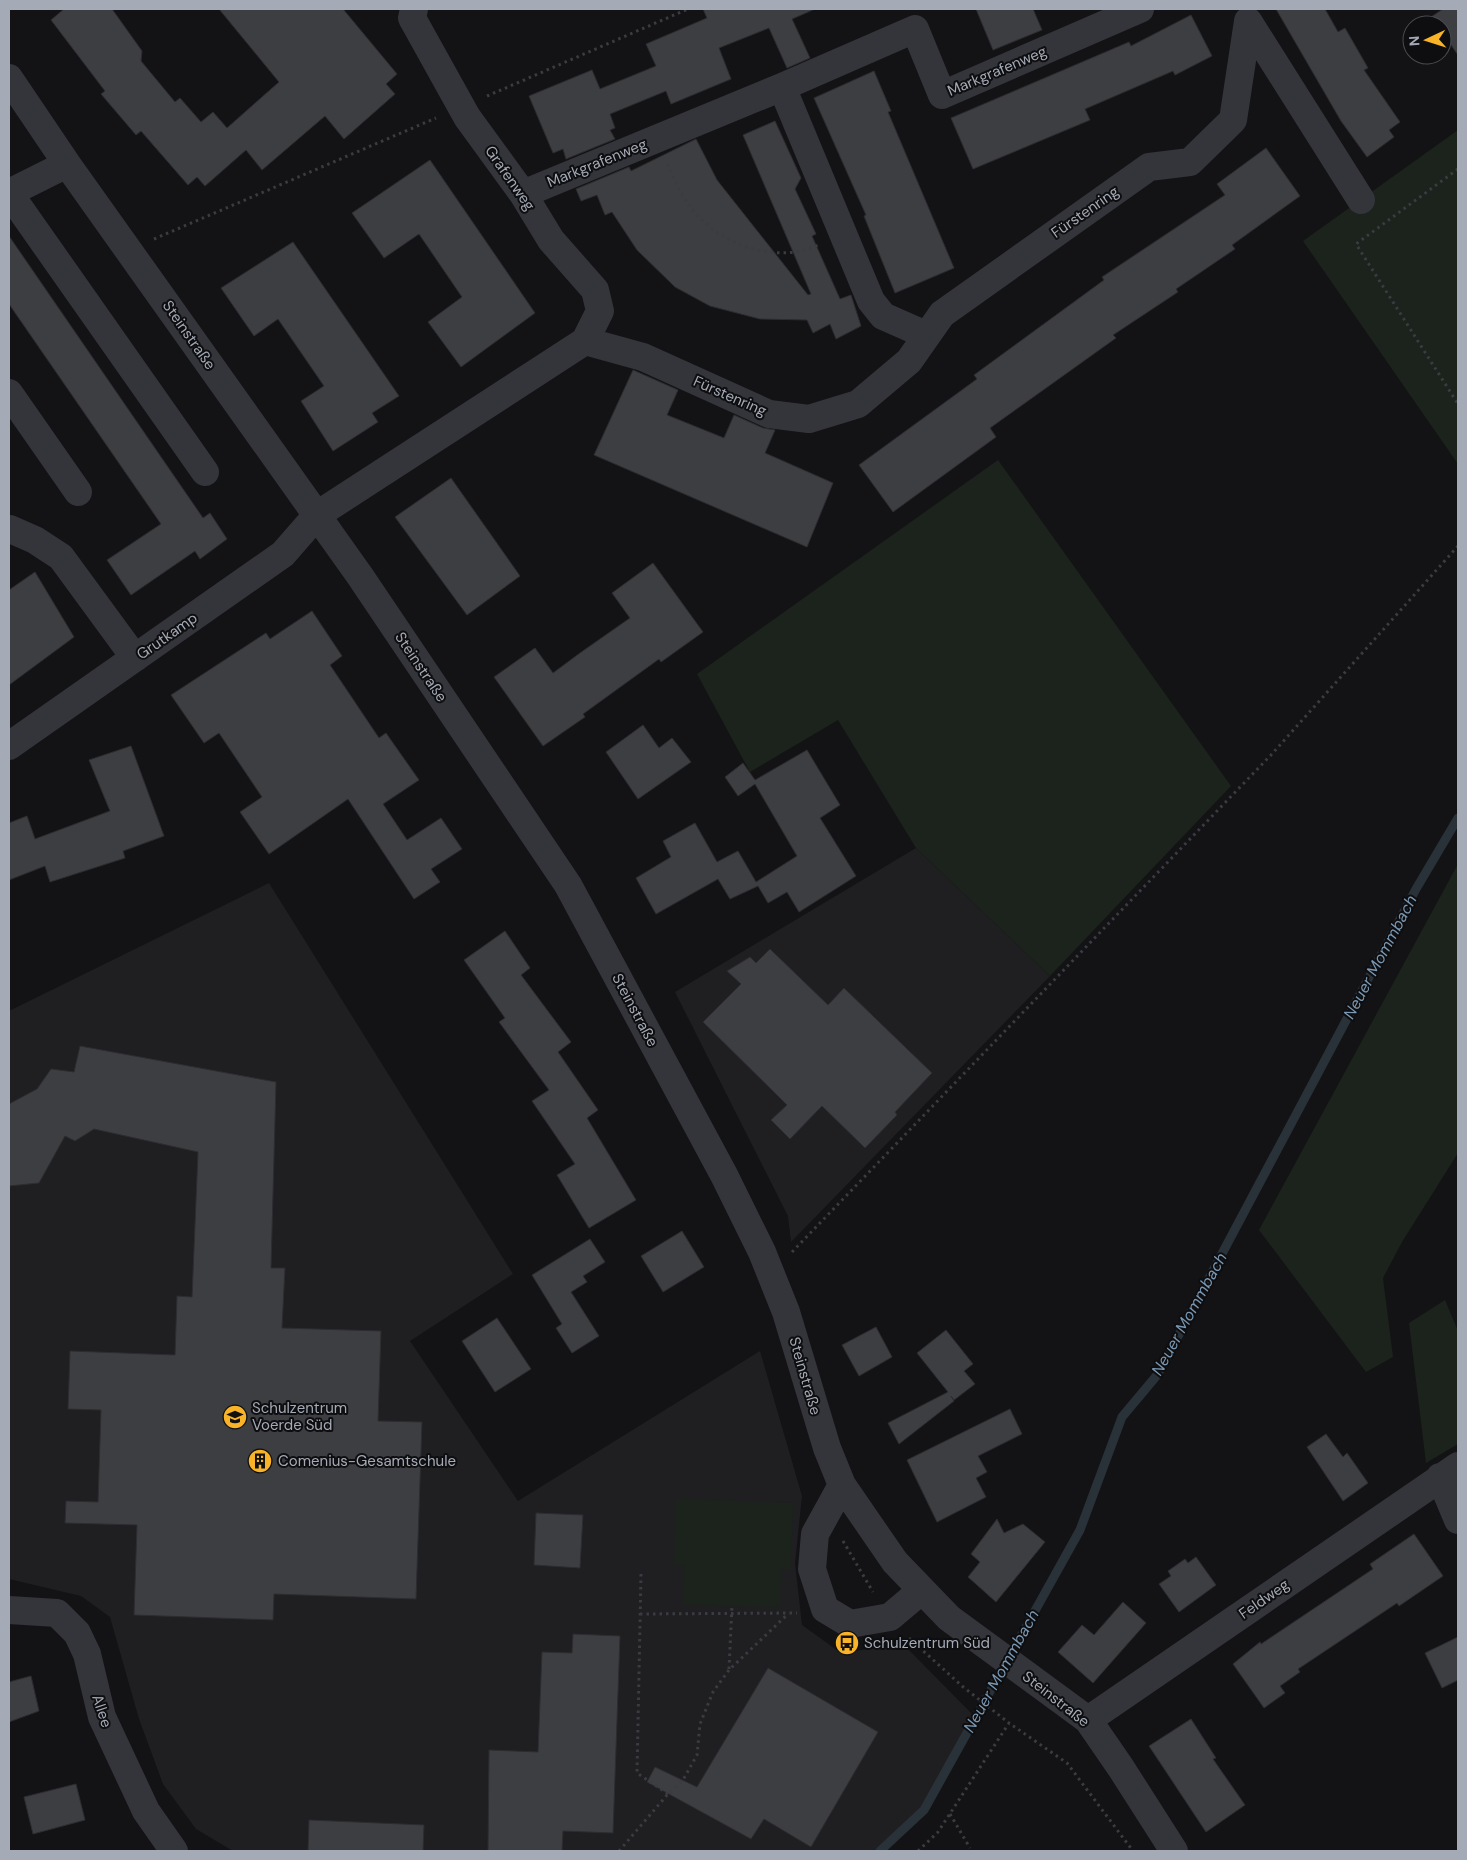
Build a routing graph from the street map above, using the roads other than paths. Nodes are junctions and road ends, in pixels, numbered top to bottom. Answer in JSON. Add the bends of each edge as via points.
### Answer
{"nodes":[{"id":1,"x":414,"y":9,"type":"edge"},
{"id":2,"x":1140,"y":9,"type":"edge"},
{"id":3,"x":1245,"y":15,"type":"edge"},
{"id":4,"x":9,"y":78,"type":"edge"},
{"id":5,"x":782,"y":87,"type":"junction"},
{"id":6,"x":66,"y":164,"type":"junction"},
{"id":7,"x":9,"y":193,"type":"edge"},
{"id":8,"x":523,"y":194,"type":"junction"},
{"id":9,"x":1361,"y":200,"type":"dead end"},
{"id":10,"x":926,"y":335,"type":"junction"},
{"id":11,"x":585,"y":341,"type":"junction"},
{"id":12,"x":9,"y":393,"type":"edge"},
{"id":13,"x":205,"y":472,"type":"dead end"},
{"id":14,"x":78,"y":492,"type":"dead end"},
{"id":15,"x":318,"y":515,"type":"junction"},
{"id":16,"x":10,"y":529,"type":"edge"},
{"id":17,"x":135,"y":658,"type":"junction"},
{"id":18,"x":9,"y":746,"type":"edge"},
{"id":19,"x":1449,"y":1472,"type":"edge"},
{"id":20,"x":842,"y":1485,"type":"junction"},
{"id":21,"x":1458,"y":1520,"type":"edge"},
{"id":22,"x":922,"y":1590,"type":"junction"},
{"id":23,"x":9,"y":1610,"type":"edge"},
{"id":24,"x":1088,"y":1720,"type":"junction"},
{"id":25,"x":174,"y":1851,"type":"edge"},
{"id":26,"x":1174,"y":1851,"type":"edge"}],
"edges":[{"from":1,"to":8,"type":"street","name":"Grafenweg","via":[[412,18],[461,107]]},
{"from":2,"to":5,"type":"street","name":"Markgrafenweg","via":[[942,95],[915,29]]},
{"from":3,"to":9,"type":"street","name":"Fürstenring"},
{"from":3,"to":10,"type":"street","name":"Fürstenring","via":[[1233,120],[1190,162],[1149,168],[942,314]]},
{"from":4,"to":6,"type":"street","name":"Steinstraße"},
{"from":5,"to":8,"type":"street","name":"Markgrafenweg"},
{"from":5,"to":10,"type":"street","via":[[871,301],[883,316]]},
{"from":6,"to":7,"type":"street"},
{"from":6,"to":15,"type":"street","name":"Steinstraße"},
{"from":7,"to":13,"type":"street"},
{"from":8,"to":11,"type":"street","name":"Grafenweg","via":[[551,240],[595,290],[600,311]]},
{"from":10,"to":11,"type":"street","name":"Fürstenring","via":[[909,361],[858,404],[809,419],[769,414],[643,357]]},
{"from":11,"to":15,"type":"street"},
{"from":12,"to":14,"type":"street"},
{"from":15,"to":17,"type":"street","name":"Grutkamp","via":[[282,554]]},
{"from":15,"to":20,"type":"street","name":"Steinstraße","via":[[568,885],[724,1175],[769,1268]]},
{"from":16,"to":17,"type":"street","via":[[36,540],[61,557]]},
{"from":17,"to":18,"type":"street","name":"Grutkamp"},
{"from":19,"to":21,"type":"street","name":"Feldweg"},
{"from":19,"to":24,"type":"street","name":"Feldweg"},
{"from":20,"to":22,"type":"street","name":"Steinstraße","via":[[895,1562]]},
{"from":20,"to":22,"type":"street","via":[[815,1534],[812,1569],[825,1609],[850,1624],[890,1617]]},
{"from":22,"to":24,"type":"street","name":"Steinstraße","via":[[949,1618]]},
{"from":23,"to":25,"type":"street","name":"Allee","via":[[57,1613],[78,1634],[87,1654],[102,1717],[146,1812]]},
{"from":24,"to":26,"type":"street","name":"Steinstraße"}]}
